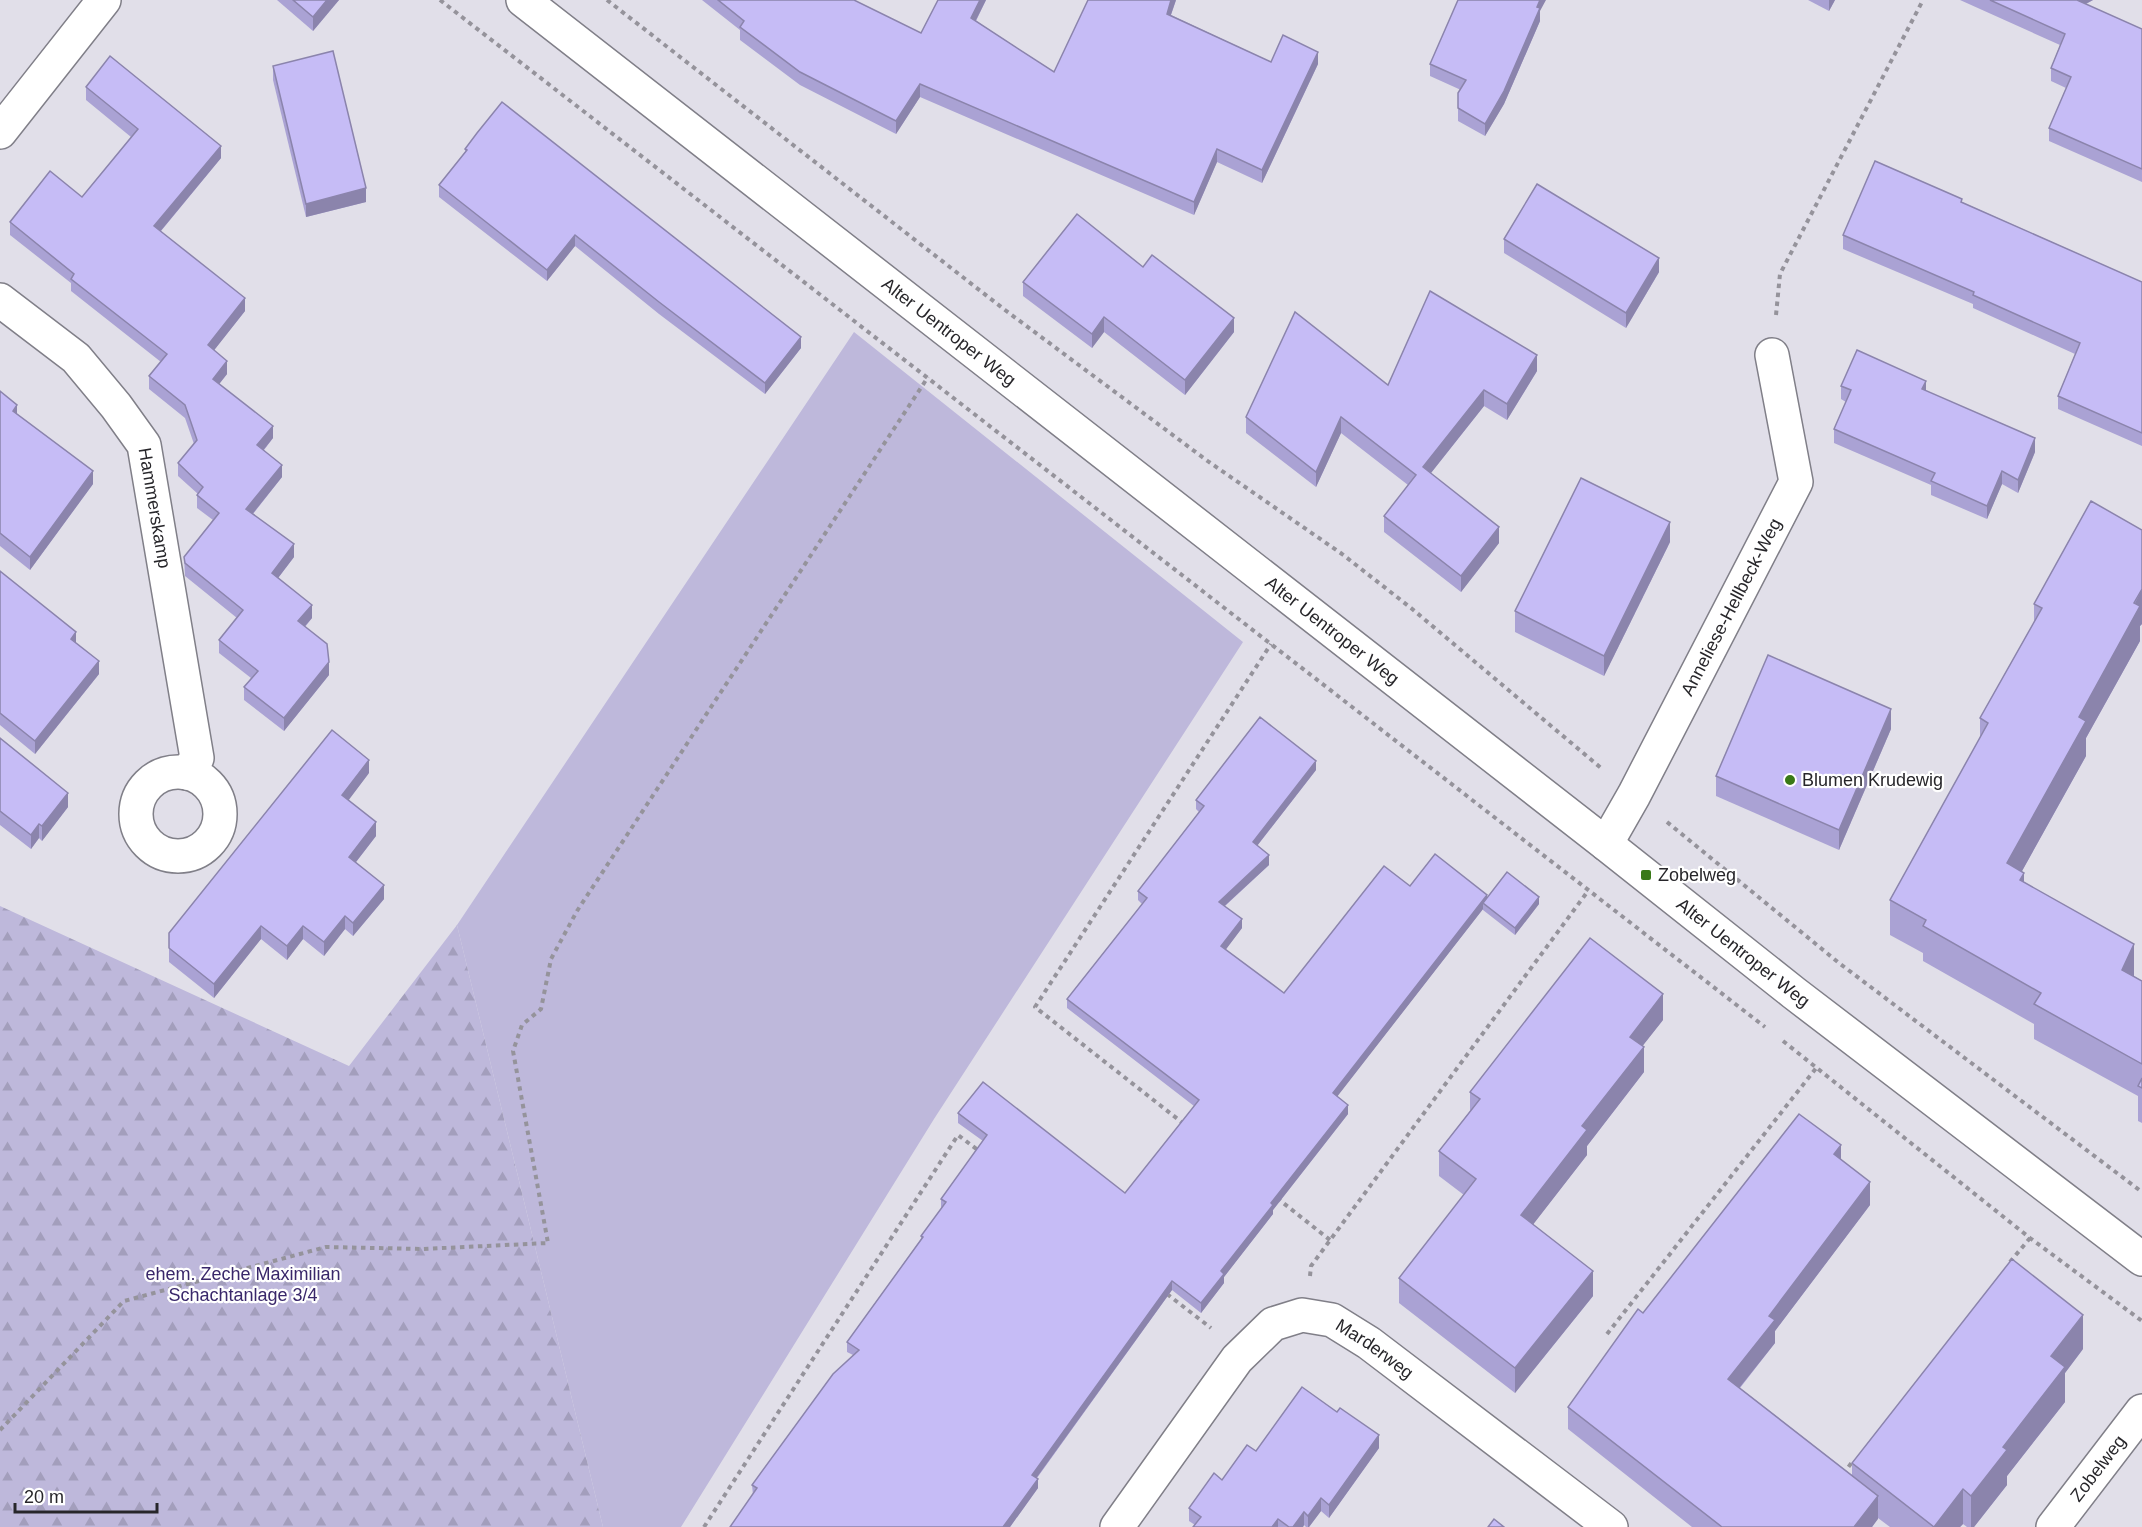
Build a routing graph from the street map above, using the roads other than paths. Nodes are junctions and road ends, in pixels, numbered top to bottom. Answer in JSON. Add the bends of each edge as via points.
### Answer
{"nodes":[{"id":1,"x":104,"y":0,"type":"edge"},
{"id":2,"x":523,"y":0,"type":"edge"},
{"id":3,"x":0,"y":132,"type":"edge"},
{"id":4,"x":0,"y":300,"type":"edge"},
{"id":5,"x":1772,"y":355,"type":"road end"},
{"id":6,"x":187,"y":772,"type":"dead end"},
{"id":7,"x":1606,"y":844,"type":"junction"},
{"id":8,"x":2142,"y":1260,"type":"edge"},
{"id":9,"x":2142,"y":1411,"type":"edge"},
{"id":10,"x":1117,"y":1527,"type":"edge"},
{"id":11,"x":1611,"y":1527,"type":"edge"},
{"id":12,"x":2053,"y":1527,"type":"edge"}],
"edges":[{"from":1,"to":3,"type":"street"},
{"from":2,"to":7,"type":"street","name":"Alter Uentroper Weg"},
{"from":4,"to":6,"type":"street","name":"Hammerskamp","via":[[76,358],[144,445],[197,758]]},
{"from":5,"to":7,"type":"street","name":"Anneliese-Hellbeck-Weg","via":[[1796,482]]},
{"from":7,"to":8,"type":"street","name":"Alter Uentroper Weg"},
{"from":9,"to":12,"type":"street","name":"Zobelweg"},
{"from":10,"to":11,"type":"street","name":"Marderweg","via":[[1243,1353],[1273,1324],[1302,1315],[1332,1320],[1369,1343]]}]}
